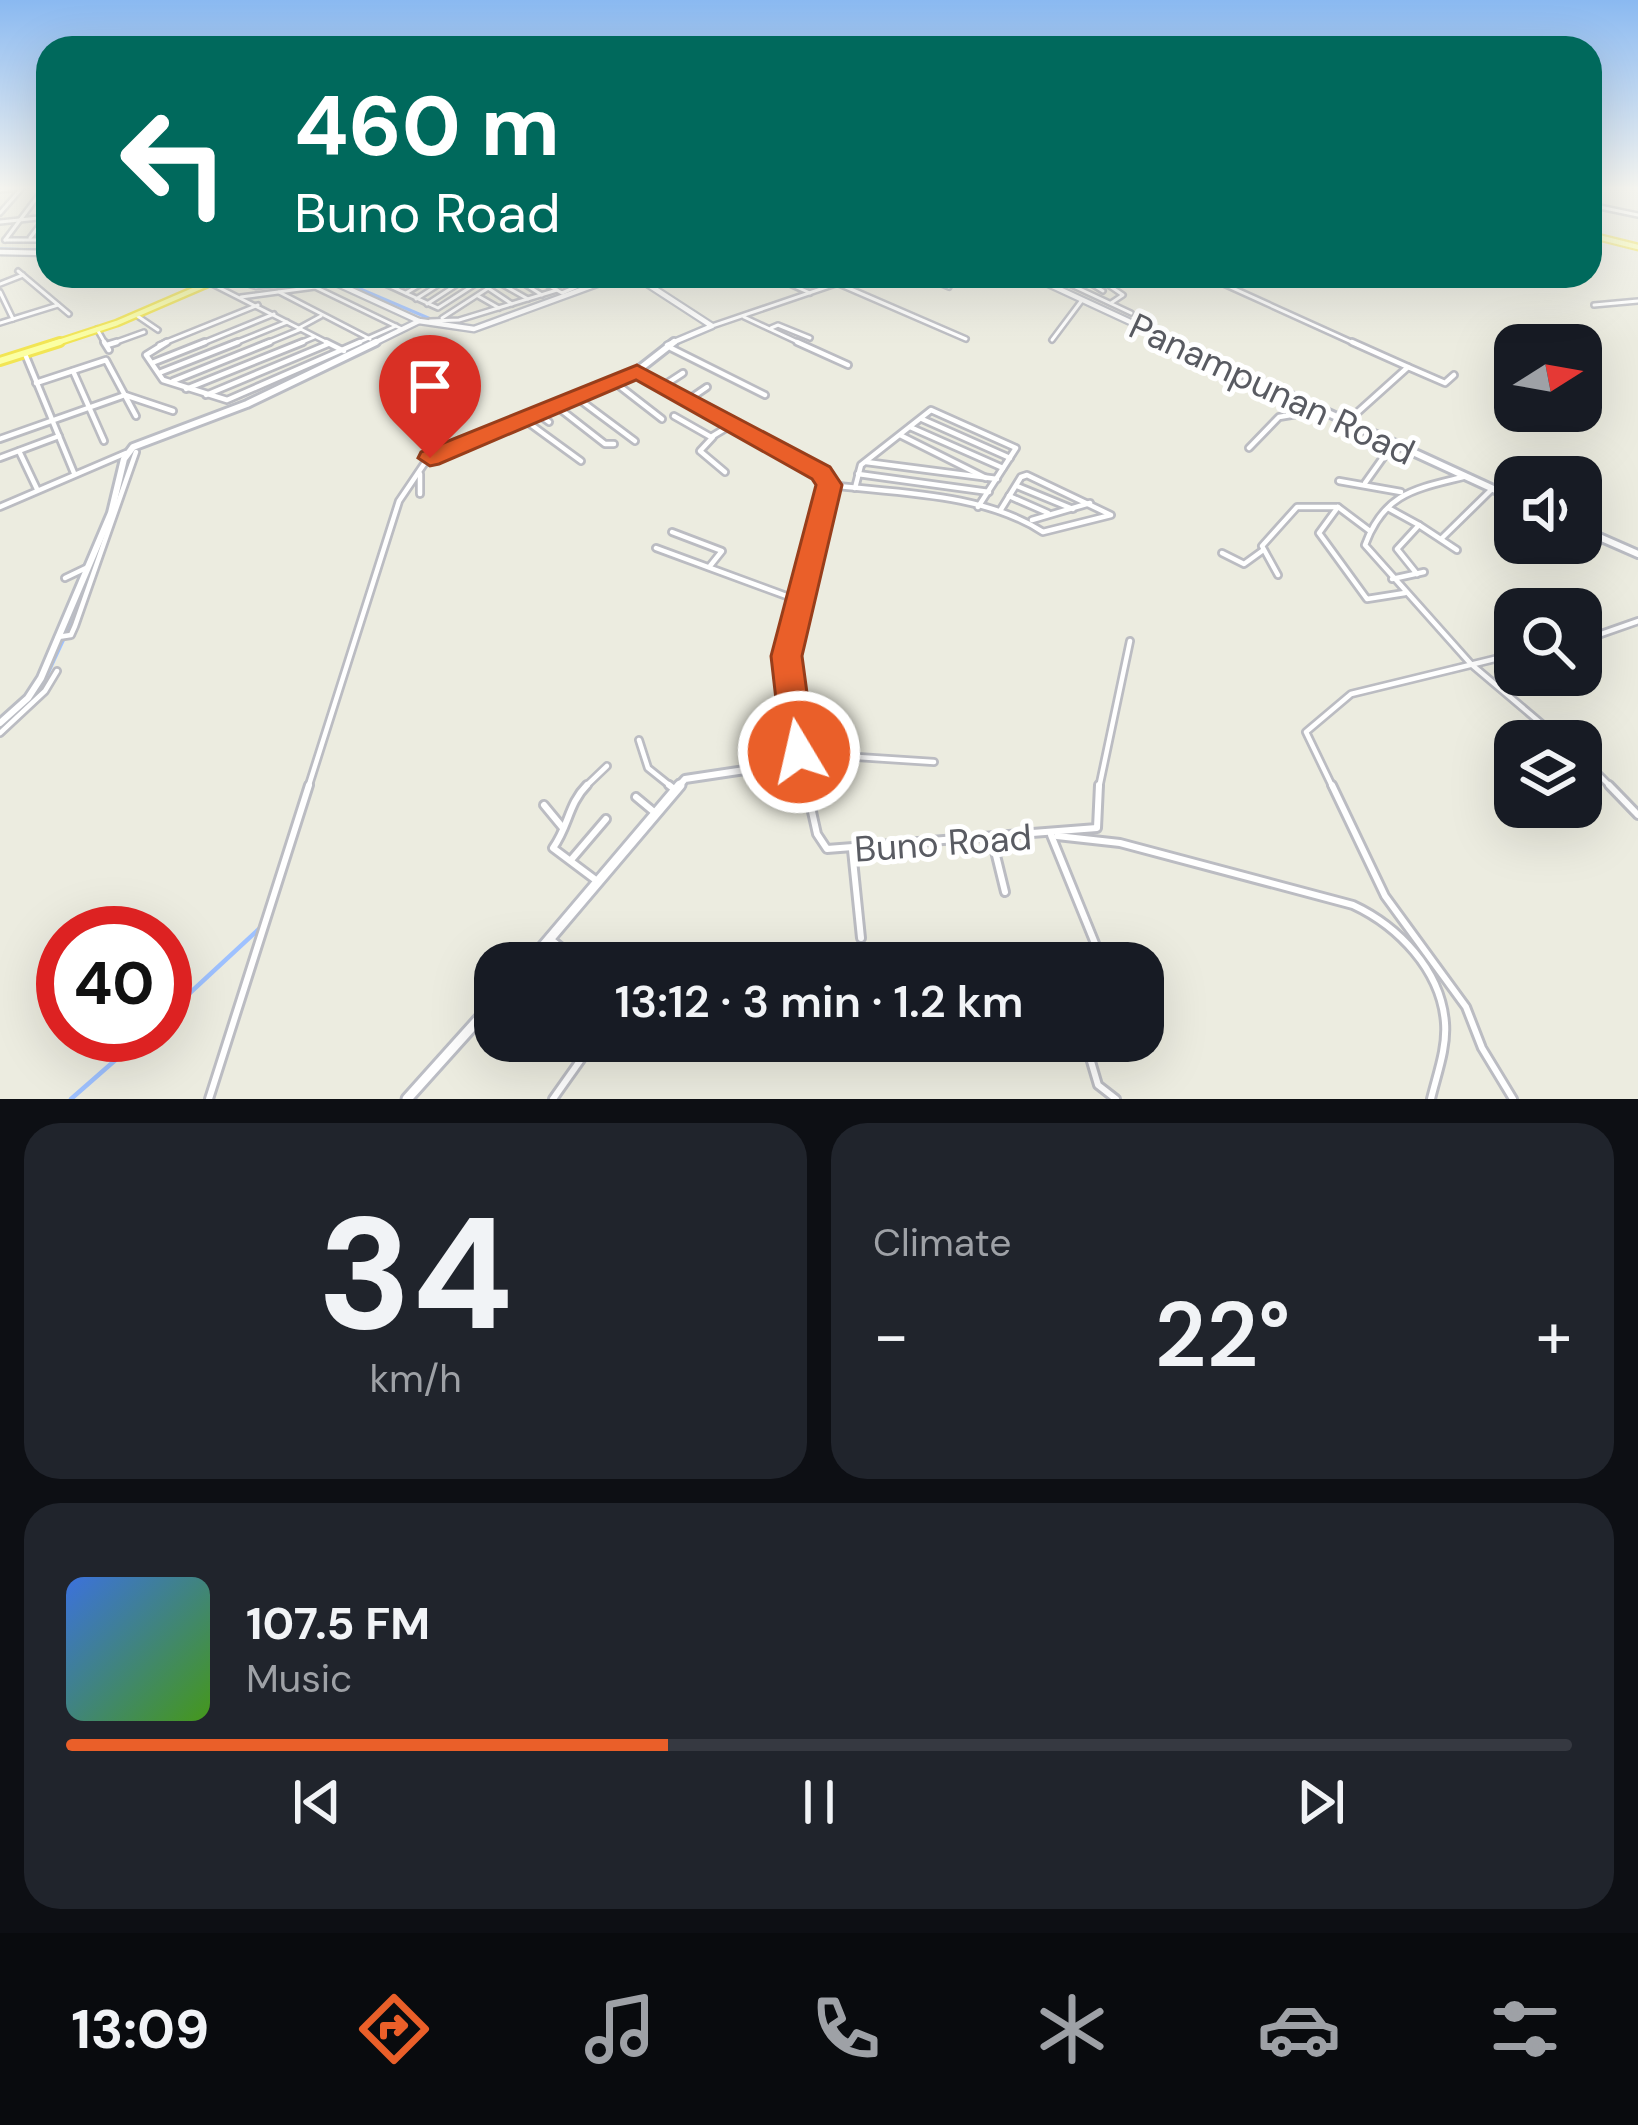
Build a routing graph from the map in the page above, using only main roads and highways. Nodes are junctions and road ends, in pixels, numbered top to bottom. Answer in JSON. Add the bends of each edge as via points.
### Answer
{"nodes":[{"id":1,"x":199,"y":288,"type":"edge"},
{"id":2,"x":0,"y":361,"type":"edge"}],
"edges":[{"from":1,"to":2,"type":"main road"}]}
